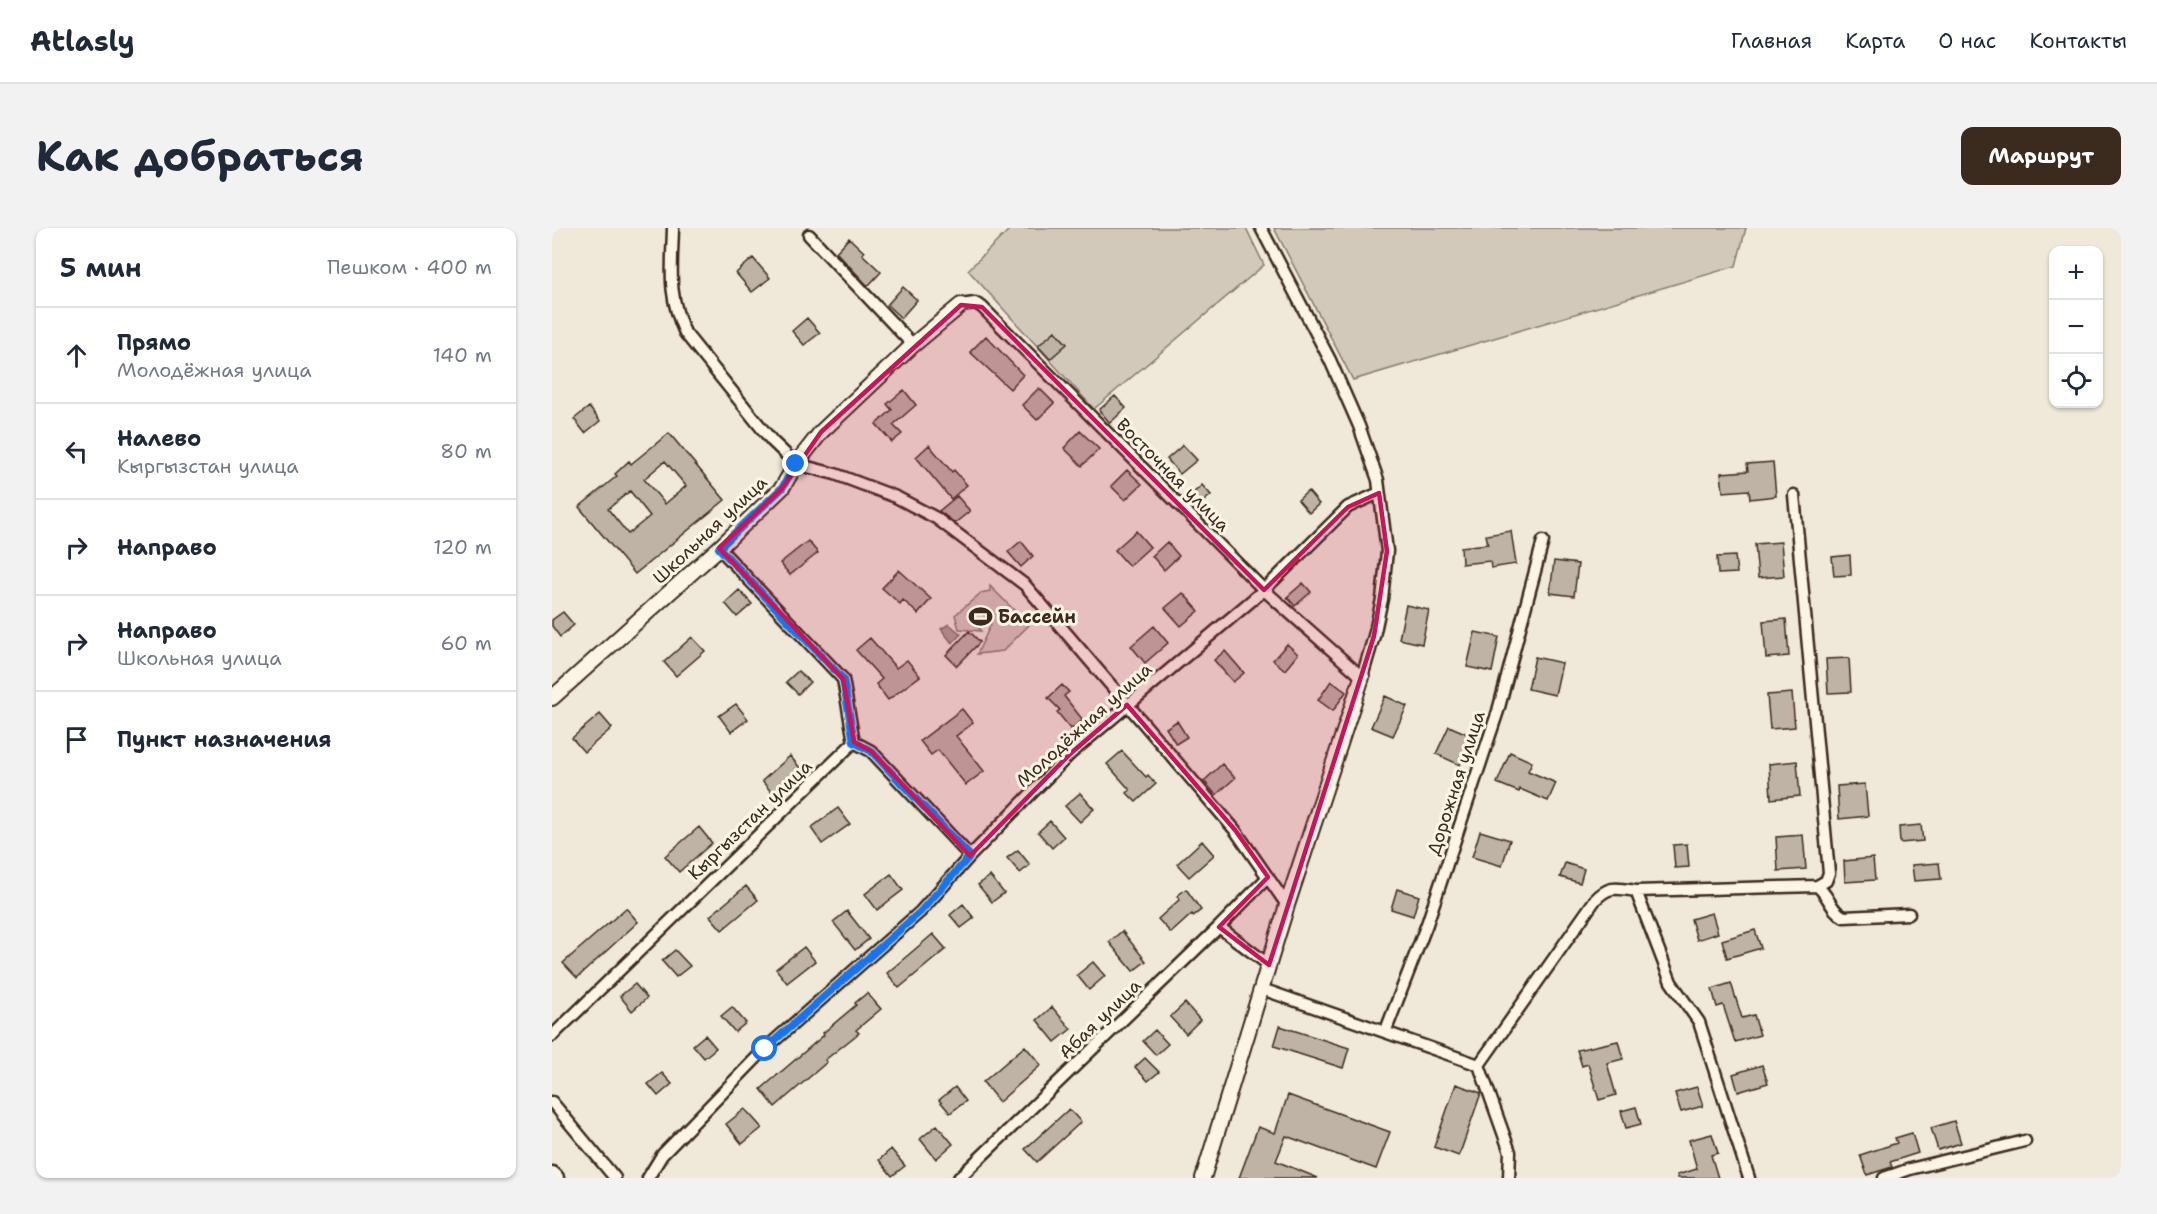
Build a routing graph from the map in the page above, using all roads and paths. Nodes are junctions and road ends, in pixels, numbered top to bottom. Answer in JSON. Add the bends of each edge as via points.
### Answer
{"nodes":[{"id":1,"x":673,"y":228,"type":"edge"},
{"id":2,"x":1261,"y":228,"type":"edge"},
{"id":3,"x":809,"y":235,"type":"dead end"},
{"id":4,"x":961,"y":305,"type":"joint"},
{"id":5,"x":913,"y":345,"type":"junction"},
{"id":6,"x":796,"y":464,"type":"junction"},
{"id":7,"x":1379,"y":493,"type":"junction"},
{"id":8,"x":1794,"y":495,"type":"dead end"},
{"id":9,"x":1543,"y":541,"type":"dead end"},
{"id":10,"x":719,"y":548,"type":"junction"},
{"id":11,"x":1264,"y":590,"type":"junction"},
{"id":12,"x":1362,"y":677,"type":"junction"},
{"id":13,"x":552,"y":698,"type":"edge"},
{"id":14,"x":1127,"y":705,"type":"junction"},
{"id":15,"x":854,"y":742,"type":"junction"},
{"id":16,"x":970,"y":856,"type":"junction"},
{"id":17,"x":1268,"y":877,"type":"junction"},
{"id":18,"x":1817,"y":886,"type":"junction"},
{"id":19,"x":1636,"y":891,"type":"junction"},
{"id":20,"x":1287,"y":905,"type":"junction"},
{"id":21,"x":1909,"y":914,"type":"dead end"},
{"id":22,"x":1219,"y":927,"type":"junction"},
{"id":23,"x":1269,"y":965,"type":"junction"},
{"id":24,"x":1262,"y":989,"type":"junction"},
{"id":25,"x":1386,"y":1030,"type":"junction"},
{"id":26,"x":552,"y":1036,"type":"edge"},
{"id":27,"x":1479,"y":1065,"type":"junction"},
{"id":28,"x":552,"y":1102,"type":"edge"},
{"id":29,"x":2025,"y":1141,"type":"dead end"},
{"id":30,"x":1912,"y":1173,"type":"edge"},
{"id":31,"x":615,"y":1178,"type":"edge"},
{"id":32,"x":648,"y":1178,"type":"edge"},
{"id":33,"x":959,"y":1178,"type":"edge"},
{"id":34,"x":1203,"y":1178,"type":"edge"},
{"id":35,"x":1509,"y":1178,"type":"edge"},
{"id":36,"x":1749,"y":1178,"type":"edge"},
{"id":37,"x":1884,"y":1178,"type":"edge"}],
"edges":[{"from":1,"to":6,"type":"street","via":[[671,291],[685,333],[772,441]]},
{"from":2,"to":7,"type":"street","via":[[1330,360],[1359,426]]},
{"from":3,"to":5,"type":"street"},
{"from":4,"to":5,"type":"street","name":"Школьная улица"},
{"from":4,"to":11,"type":"street","name":"Восточная улица","via":[[975,303],[982,307]]},
{"from":5,"to":6,"type":"street","name":"Школьная улица","via":[[821,432]]},
{"from":6,"to":10,"type":"street","name":"Школьная улица","via":[[782,488]]},
{"from":6,"to":14,"type":"street","via":[[885,493],[936,518],[1025,585]]},
{"from":7,"to":11,"type":"street","name":"Молодёжная улица","via":[[1348,507]]},
{"from":7,"to":12,"type":"street","via":[[1387,551],[1378,617]]},
{"from":8,"to":18,"type":"street","via":[[1829,873],[1826,881]]},
{"from":9,"to":25,"type":"street","name":"Дорожная улица","via":[[1498,711],[1427,924]]},
{"from":10,"to":13,"type":"street","name":"Школьная улица"},
{"from":10,"to":15,"type":"street","via":[[843,679]]},
{"from":11,"to":12,"type":"street","name":"Восточная улица"},
{"from":11,"to":14,"type":"street","name":"Молодёжная улица"},
{"from":12,"to":20,"type":"street"},
{"from":14,"to":16,"type":"street","name":"Молодёжная улица","via":[[1070,754]]},
{"from":14,"to":17,"type":"street","via":[[1236,830]]},
{"from":15,"to":16,"type":"street","via":[[871,751]]},
{"from":15,"to":26,"type":"street","name":"Кыргызстан улица"},
{"from":16,"to":32,"type":"street","name":"Молодёжная улица","via":[[920,912],[765,1049],[662,1155]]},
{"from":17,"to":20,"type":"street"},
{"from":17,"to":22,"type":"street","name":"Абая улица"},
{"from":18,"to":19,"type":"street"},
{"from":18,"to":21,"type":"street","via":[[1825,892],[1837,914],[1844,917]]},
{"from":19,"to":27,"type":"street","via":[[1616,888],[1604,891],[1595,900]]},
{"from":19,"to":36,"type":"street","via":[[1671,982],[1699,1022]]},
{"from":20,"to":23,"type":"street"},
{"from":22,"to":23,"type":"street"},
{"from":22,"to":33,"type":"street","name":"Абая улица"},
{"from":23,"to":24,"type":"street"},
{"from":24,"to":25,"type":"street"},
{"from":24,"to":34,"type":"street"},
{"from":25,"to":27,"type":"street"},
{"from":27,"to":35,"type":"street","via":[[1510,1152]]},
{"from":28,"to":31,"type":"street"},
{"from":29,"to":30,"type":"street"},
{"from":30,"to":37,"type":"street"}]}
